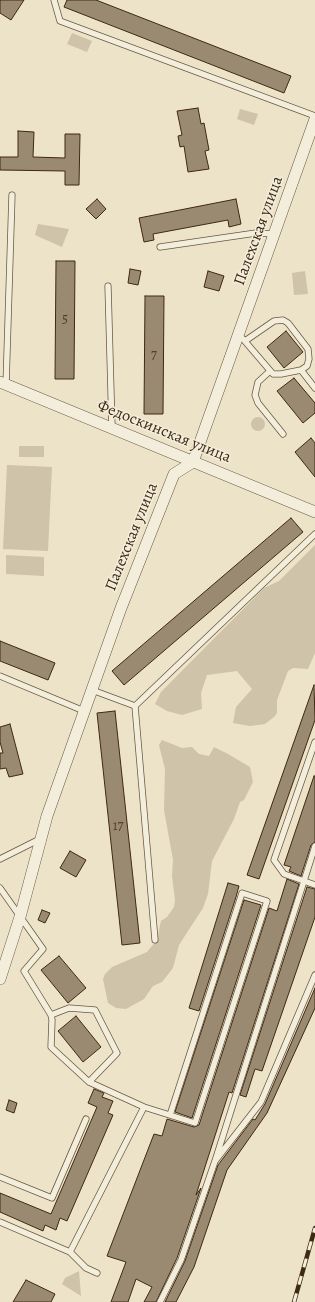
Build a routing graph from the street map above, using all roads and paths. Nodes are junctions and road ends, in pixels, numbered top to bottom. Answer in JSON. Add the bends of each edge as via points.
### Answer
{"nodes":[{"id":1,"x":54,"y":0,"type":"edge"},
{"id":2,"x":315,"y":117,"type":"edge"},
{"id":3,"x":12,"y":195,"type":"dead end"},
{"id":4,"x":274,"y":234,"type":"junction"},
{"id":5,"x":160,"y":247,"type":"dead end"},
{"id":6,"x":108,"y":286,"type":"dead end"},
{"id":7,"x":242,"y":337,"type":"junction"},
{"id":8,"x":301,"y":370,"type":"junction"},
{"id":9,"x":270,"y":371,"type":"junction"},
{"id":10,"x":3,"y":384,"type":"edge"},
{"id":11,"x":315,"y":388,"type":"edge"},
{"id":12,"x":112,"y":428,"type":"junction"},
{"id":13,"x":284,"y":434,"type":"dead end"},
{"id":14,"x":193,"y":462,"type":"junction"},
{"id":15,"x":315,"y":512,"type":"edge"},
{"id":16,"x":315,"y":534,"type":"edge"},
{"id":17,"x":0,"y":676,"type":"edge"},
{"id":18,"x":92,"y":690,"type":"junction"},
{"id":19,"x":135,"y":706,"type":"junction"},
{"id":20,"x":84,"y":711,"type":"junction"},
{"id":21,"x":315,"y":742,"type":"edge"},
{"id":22,"x":41,"y":839,"type":"junction"},
{"id":23,"x":315,"y":846,"type":"edge"},
{"id":24,"x":0,"y":858,"type":"edge"},
{"id":25,"x":304,"y":881,"type":"junction"},
{"id":26,"x":315,"y":885,"type":"edge"},
{"id":27,"x":0,"y":888,"type":"edge"},
{"id":28,"x":20,"y":917,"type":"junction"},
{"id":29,"x":155,"y":940,"type":"dead end"},
{"id":30,"x":315,"y":975,"type":"edge"},
{"id":31,"x":0,"y":979,"type":"edge"},
{"id":32,"x":50,"y":1015,"type":"junction"},
{"id":33,"x":88,"y":1082,"type":"junction"},
{"id":34,"x":144,"y":1107,"type":"junction"},
{"id":35,"x":170,"y":1115,"type":"junction"},
{"id":36,"x":86,"y":1119,"type":"dead end"},
{"id":37,"x":215,"y":1161,"type":"junction"},
{"id":38,"x":0,"y":1177,"type":"edge"},
{"id":39,"x":0,"y":1222,"type":"edge"},
{"id":40,"x":70,"y":1252,"type":"junction"},
{"id":41,"x":97,"y":1273,"type":"dead end"},
{"id":42,"x":160,"y":1302,"type":"edge"}],
"edges":[{"from":1,"to":2,"type":"lane","via":[[60,21]]},
{"from":2,"to":4,"type":"street","name":"Палехская улица"},
{"from":3,"to":10,"type":"lane"},
{"from":4,"to":5,"type":"lane","via":[[256,232]]},
{"from":4,"to":7,"type":"street","name":"Палехская улица"},
{"from":6,"to":12,"type":"lane"},
{"from":7,"to":8,"type":"lane","via":[[274,321],[283,320],[308,349],[307,366]]},
{"from":7,"to":9,"type":"lane"},
{"from":7,"to":14,"type":"street","name":"Палехская улица"},
{"from":8,"to":9,"type":"lane","via":[[281,374],[273,374]]},
{"from":8,"to":11,"type":"lane"},
{"from":9,"to":13,"type":"lane","via":[[258,382],[255,395],[258,403]]},
{"from":10,"to":12,"type":"street","name":"Федоскинская улица"},
{"from":12,"to":14,"type":"street","name":"Федоскинская улица"},
{"from":14,"to":15,"type":"street","name":"Федоскинская улица"},
{"from":14,"to":18,"type":"street","name":"Палехская улица","via":[[174,474]]},
{"from":16,"to":19,"type":"lane"},
{"from":17,"to":20,"type":"lane"},
{"from":18,"to":19,"type":"lane"},
{"from":18,"to":20,"type":"street","name":"Палехская улица"},
{"from":19,"to":29,"type":"lane"},
{"from":20,"to":22,"type":"street","name":"Палехская улица"},
{"from":21,"to":25,"type":"lane","via":[[274,860],[284,874]]},
{"from":22,"to":24,"type":"lane"},
{"from":22,"to":28,"type":"street","name":"Палехская улица"},
{"from":23,"to":25,"type":"lane"},
{"from":25,"to":26,"type":"lane"},
{"from":25,"to":37,"type":"lane"},
{"from":27,"to":28,"type":"lane"},
{"from":28,"to":31,"type":"street","name":"Палехская улица"},
{"from":28,"to":32,"type":"lane","via":[[43,948],[24,971]]},
{"from":30,"to":37,"type":"lane","via":[[261,1102]]},
{"from":32,"to":33,"type":"lane","via":[[51,1047]]},
{"from":32,"to":33,"type":"lane","via":[[69,1008],[95,1010],[118,1053]]},
{"from":33,"to":34,"type":"lane"},
{"from":34,"to":35,"type":"lane"},
{"from":34,"to":40,"type":"lane"},
{"from":35,"to":35,"type":"lane","via":[[195,1123],[267,901],[242,893]]},
{"from":36,"to":38,"type":"lane","via":[[52,1198]]},
{"from":37,"to":42,"type":"lane","via":[[181,1260]]},
{"from":39,"to":40,"type":"lane"},
{"from":40,"to":41,"type":"lane","via":[[86,1268]]}]}
